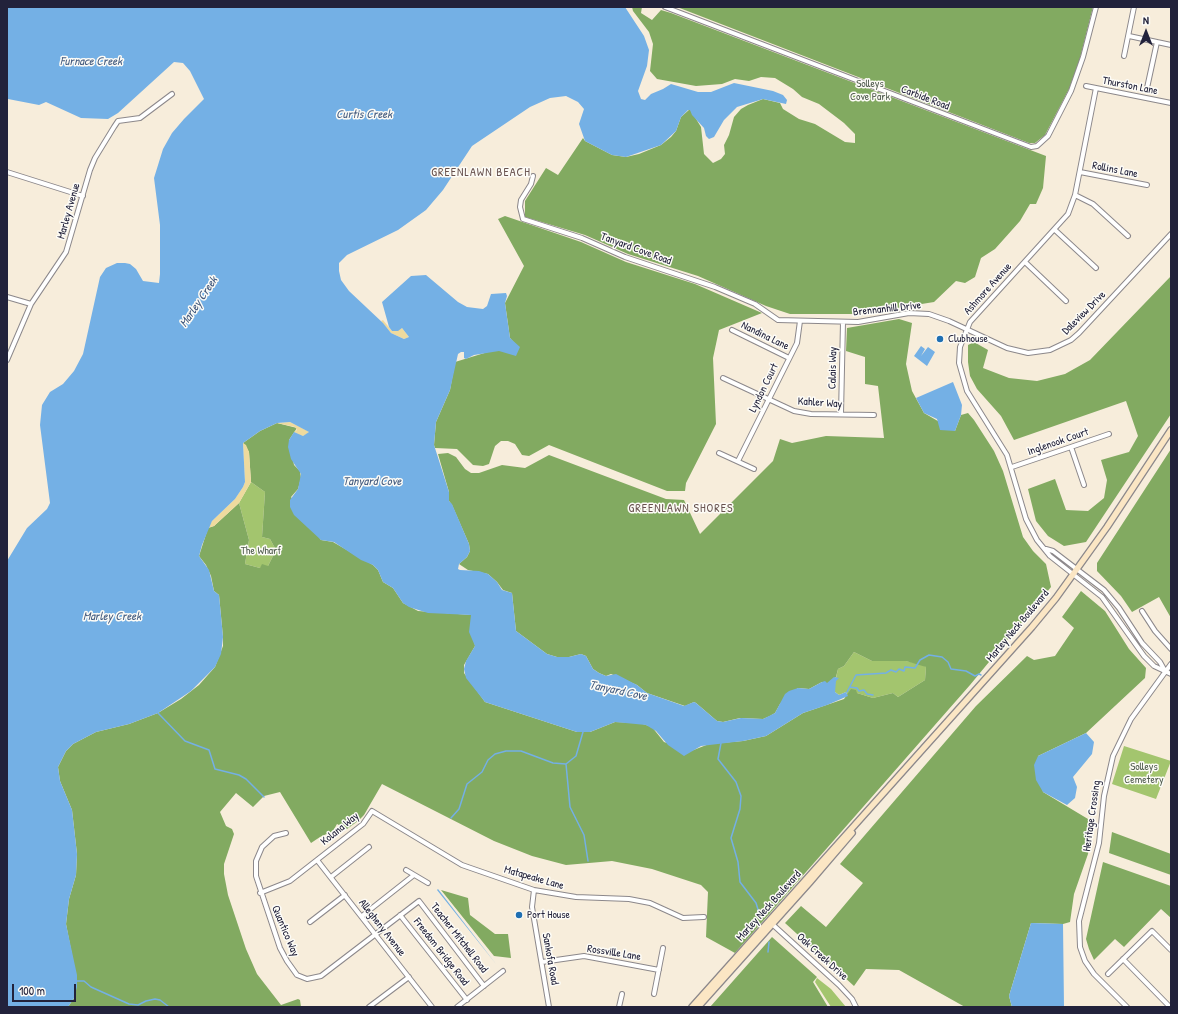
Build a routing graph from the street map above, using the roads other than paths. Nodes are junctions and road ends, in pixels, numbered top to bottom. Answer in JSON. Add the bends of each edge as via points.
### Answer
{"nodes":[{"id":1,"x":665,"y":7,"type":"edge"},
{"id":2,"x":1096,"y":7,"type":"edge"},
{"id":3,"x":1134,"y":7,"type":"edge"},
{"id":4,"x":1128,"y":36,"type":"junction"},
{"id":5,"x":1157,"y":42,"type":"junction"},
{"id":6,"x":1171,"y":44,"type":"edge"},
{"id":7,"x":1124,"y":56,"type":"dead end"},
{"id":8,"x":1086,"y":86,"type":"dead end"},
{"id":9,"x":1096,"y":88,"type":"junction"},
{"id":10,"x":1148,"y":88,"type":"dead end"},
{"id":11,"x":172,"y":94,"type":"dead end"},
{"id":12,"x":1171,"y":103,"type":"edge"},
{"id":13,"x":7,"y":172,"type":"edge"},
{"id":14,"x":1080,"y":172,"type":"junction"},
{"id":15,"x":533,"y":176,"type":"dead end"},
{"id":16,"x":1147,"y":185,"type":"dead end"},
{"id":17,"x":1075,"y":195,"type":"junction"},
{"id":18,"x":83,"y":196,"type":"junction"},
{"id":19,"x":1055,"y":230,"type":"junction"},
{"id":20,"x":1171,"y":234,"type":"edge"},
{"id":21,"x":1128,"y":236,"type":"dead end"},
{"id":22,"x":1025,"y":262,"type":"junction"},
{"id":23,"x":1096,"y":268,"type":"dead end"},
{"id":24,"x":7,"y":297,"type":"edge"},
{"id":25,"x":1066,"y":301,"type":"dead end"},
{"id":26,"x":31,"y":304,"type":"junction"},
{"id":27,"x":782,"y":321,"type":"joint"},
{"id":28,"x":800,"y":322,"type":"junction"},
{"id":29,"x":842,"y":322,"type":"junction"},
{"id":30,"x":966,"y":329,"type":"junction"},
{"id":31,"x":732,"y":330,"type":"dead end"},
{"id":32,"x":789,"y":358,"type":"junction"},
{"id":33,"x":7,"y":360,"type":"edge"},
{"id":34,"x":723,"y":378,"type":"dead end"},
{"id":35,"x":768,"y":400,"type":"junction"},
{"id":36,"x":841,"y":414,"type":"junction"},
{"id":37,"x":874,"y":415,"type":"dead end"},
{"id":38,"x":1171,"y":430,"type":"edge"},
{"id":39,"x":1109,"y":434,"type":"dead end"},
{"id":40,"x":1071,"y":447,"type":"junction"},
{"id":41,"x":720,"y":453,"type":"dead end"},
{"id":42,"x":738,"y":462,"type":"junction"},
{"id":43,"x":1012,"y":467,"type":"junction"},
{"id":44,"x":754,"y":469,"type":"dead end"},
{"id":45,"x":1084,"y":485,"type":"dead end"},
{"id":46,"x":1046,"y":549,"type":"junction"},
{"id":47,"x":1077,"y":569,"type":"junction"},
{"id":48,"x":1073,"y":574,"type":"junction"},
{"id":49,"x":1142,"y":611,"type":"dead end"},
{"id":50,"x":1171,"y":649,"type":"edge"},
{"id":51,"x":1171,"y":664,"type":"edge"},
{"id":52,"x":1166,"y":671,"type":"junction"},
{"id":53,"x":1171,"y":674,"type":"edge"},
{"id":54,"x":372,"y":811,"type":"joint"},
{"id":55,"x":286,"y":833,"type":"dead end"},
{"id":56,"x":369,"y":847,"type":"dead end"},
{"id":57,"x":317,"y":860,"type":"junction"},
{"id":58,"x":406,"y":870,"type":"dead end"},
{"id":59,"x":414,"y":875,"type":"junction"},
{"id":60,"x":331,"y":877,"type":"junction"},
{"id":61,"x":428,"y":884,"type":"dead end"},
{"id":62,"x":534,"y":890,"type":"junction"},
{"id":63,"x":260,"y":893,"type":"junction"},
{"id":64,"x":345,"y":895,"type":"junction"},
{"id":65,"x":400,"y":915,"type":"junction"},
{"id":66,"x":362,"y":916,"type":"junction"},
{"id":67,"x":704,"y":917,"type":"dead end"},
{"id":68,"x":310,"y":922,"type":"dead end"},
{"id":69,"x":770,"y":923,"type":"junction"},
{"id":70,"x":376,"y":934,"type":"junction"},
{"id":71,"x":663,"y":948,"type":"dead end"},
{"id":72,"x":1171,"y":950,"type":"edge"},
{"id":73,"x":1123,"y":959,"type":"junction"},
{"id":74,"x":542,"y":962,"type":"junction"},
{"id":75,"x":659,"y":970,"type":"junction"},
{"id":76,"x":503,"y":971,"type":"dead end"},
{"id":77,"x":1108,"y":974,"type":"dead end"},
{"id":78,"x":409,"y":977,"type":"junction"},
{"id":79,"x":484,"y":986,"type":"junction"},
{"id":80,"x":622,"y":994,"type":"dead end"},
{"id":81,"x":654,"y":994,"type":"dead end"},
{"id":82,"x":466,"y":1000,"type":"junction"},
{"id":83,"x":369,"y":1007,"type":"edge"},
{"id":84,"x":432,"y":1007,"type":"edge"},
{"id":85,"x":457,"y":1007,"type":"edge"},
{"id":86,"x":549,"y":1007,"type":"edge"},
{"id":87,"x":619,"y":1007,"type":"edge"},
{"id":88,"x":692,"y":1007,"type":"edge"},
{"id":89,"x":698,"y":1007,"type":"edge"},
{"id":90,"x":856,"y":1007,"type":"edge"},
{"id":91,"x":1127,"y":1007,"type":"edge"},
{"id":92,"x":1170,"y":1007,"type":"edge"}],
"edges":[{"from":1,"to":2,"type":"street","name":"Carbide Road","via":[[1031,147],[1037,146],[1048,136],[1072,91]]},
{"from":3,"to":4,"type":"street"},
{"from":4,"to":5,"type":"street"},
{"from":4,"to":7,"type":"street"},
{"from":5,"to":6,"type":"street"},
{"from":5,"to":10,"type":"street"},
{"from":8,"to":9,"type":"street","name":"Thurston Lane"},
{"from":9,"to":12,"type":"street","name":"Thurston Lane"},
{"from":9,"to":14,"type":"street","name":"Ashmore Avenue"},
{"from":11,"to":18,"type":"street","name":"Marley Avenue","via":[[140,118],[118,121],[95,158]]},
{"from":13,"to":18,"type":"street"},
{"from":14,"to":16,"type":"street","name":"Rollins Lane"},
{"from":14,"to":17,"type":"street","name":"Ashmore Avenue"},
{"from":15,"to":27,"type":"street","name":"Tanyard Cove Road","via":[[521,200],[522,219],[582,238],[625,257],[715,288],[755,304]]},
{"from":17,"to":19,"type":"street","name":"Ashmore Avenue","via":[[1068,214]]},
{"from":17,"to":21,"type":"street","via":[[1093,204]]},
{"from":18,"to":26,"type":"street","name":"Marley Avenue","via":[[63,259]]},
{"from":19,"to":22,"type":"street","name":"Ashmore Avenue"},
{"from":19,"to":23,"type":"street"},
{"from":20,"to":30,"type":"street","name":"Daleview Drive","via":[[1079,334],[1061,346],[1039,352],[1017,351]]},
{"from":22,"to":25,"type":"street"},
{"from":22,"to":30,"type":"street","name":"Ashmore Avenue","via":[[976,314]]},
{"from":24,"to":26,"type":"street"},
{"from":26,"to":33,"type":"street","name":"Marley Avenue"},
{"from":27,"to":28,"type":"street","name":"Brennanhill Drive"},
{"from":28,"to":29,"type":"street","name":"Brennanhill Drive"},
{"from":28,"to":32,"type":"street","name":"Lyndon Court","via":[[797,343]]},
{"from":29,"to":30,"type":"street","name":"Brennanhill Drive","via":[[920,312],[939,316]]},
{"from":29,"to":36,"type":"street","name":"Calais Way"},
{"from":30,"to":43,"type":"street","name":"Ashmore Avenue","via":[[960,356],[964,382],[1002,444]]},
{"from":31,"to":32,"type":"street","name":"Nandina Lane"},
{"from":32,"to":35,"type":"street","name":"Lyndon Court"},
{"from":34,"to":35,"type":"street","name":"Kahler Way"},
{"from":35,"to":36,"type":"street","name":"Kahler Way","via":[[803,413]]},
{"from":35,"to":42,"type":"street","name":"Lyndon Court"},
{"from":36,"to":37,"type":"street","name":"Kahler Way"},
{"from":38,"to":47,"type":"main road","name":"Marley Neck Boulevard"},
{"from":39,"to":40,"type":"street","name":"Inglenook Court"},
{"from":40,"to":43,"type":"street","name":"Inglenook Court"},
{"from":40,"to":45,"type":"street"},
{"from":41,"to":42,"type":"street"},
{"from":42,"to":44,"type":"street"},
{"from":43,"to":46,"type":"street","name":"Ashmore Avenue","via":[[1026,519],[1037,540]]},
{"from":46,"to":47,"type":"street","name":"Ashmore Avenue","via":[[1053,551]]},
{"from":46,"to":48,"type":"street","name":"Ashmore Avenue","via":[[1050,556]]},
{"from":47,"to":48,"type":"main road","name":"Marley Neck Boulevard"},
{"from":47,"to":52,"type":"street","name":"Ashmore Avenue","via":[[1095,581],[1112,599],[1142,643]]},
{"from":48,"to":52,"type":"street","name":"Ashmore Avenue","via":[[1102,598],[1144,656],[1154,666]]},
{"from":48,"to":69,"type":"main road","name":"Marley Neck Boulevard","via":[[1032,627]]},
{"from":49,"to":50,"type":"street"},
{"from":51,"to":52,"type":"street","name":"Heritage Crossing"},
{"from":52,"to":53,"type":"street","name":"Ashmore Avenue"},
{"from":52,"to":91,"type":"street","name":"Heritage Crossing","via":[[1131,719],[1113,756],[1105,789],[1099,843],[1079,921],[1078,939],[1085,962]]},
{"from":54,"to":57,"type":"street","name":"Kolana Way","via":[[363,824]]},
{"from":54,"to":62,"type":"street","name":"Matapeake Lane","via":[[462,864]]},
{"from":55,"to":63,"type":"street","via":[[274,836],[260,852],[255,871]]},
{"from":56,"to":60,"type":"street"},
{"from":57,"to":60,"type":"street","name":"Allegheny Avenue"},
{"from":57,"to":63,"type":"street","name":"Kolana Way","via":[[287,883]]},
{"from":58,"to":59,"type":"street"},
{"from":59,"to":61,"type":"street"},
{"from":59,"to":66,"type":"street"},
{"from":60,"to":64,"type":"street","name":"Allegheny Avenue"},
{"from":62,"to":67,"type":"street","name":"Matapeake Lane","via":[[564,896],[636,900],[650,903],[683,918]]},
{"from":62,"to":74,"type":"street","name":"Sankofa Road","via":[[532,906]]},
{"from":63,"to":70,"type":"street","name":"Quantico Way","via":[[283,955],[295,972],[304,979],[321,976]]},
{"from":64,"to":66,"type":"street","name":"Allegheny Avenue"},
{"from":64,"to":68,"type":"street"},
{"from":65,"to":70,"type":"street"},
{"from":65,"to":79,"type":"street","name":"Teacher Mitchell Road","via":[[418,901]]},
{"from":65,"to":82,"type":"street","name":"Freedom Bridge Road"},
{"from":66,"to":70,"type":"street","name":"Allegheny Avenue"},
{"from":69,"to":88,"type":"main road","name":"Marley Neck Boulevard"},
{"from":69,"to":89,"type":"main road","name":"Marley Neck Boulevard"},
{"from":69,"to":90,"type":"street","name":"Oak Creek Drive","via":[[839,985]]},
{"from":70,"to":78,"type":"street","name":"Allegheny Avenue"},
{"from":71,"to":75,"type":"street"},
{"from":72,"to":73,"type":"street","via":[[1152,931]]},
{"from":73,"to":77,"type":"street"},
{"from":73,"to":92,"type":"street"},
{"from":74,"to":75,"type":"street","name":"Rossville Lane","via":[[584,956]]},
{"from":74,"to":86,"type":"street","name":"Sankofa Road"},
{"from":75,"to":81,"type":"street"},
{"from":76,"to":79,"type":"street"},
{"from":78,"to":83,"type":"street"},
{"from":78,"to":84,"type":"street","name":"Allegheny Avenue"},
{"from":79,"to":82,"type":"street"},
{"from":80,"to":87,"type":"street"},
{"from":82,"to":85,"type":"street"}]}
